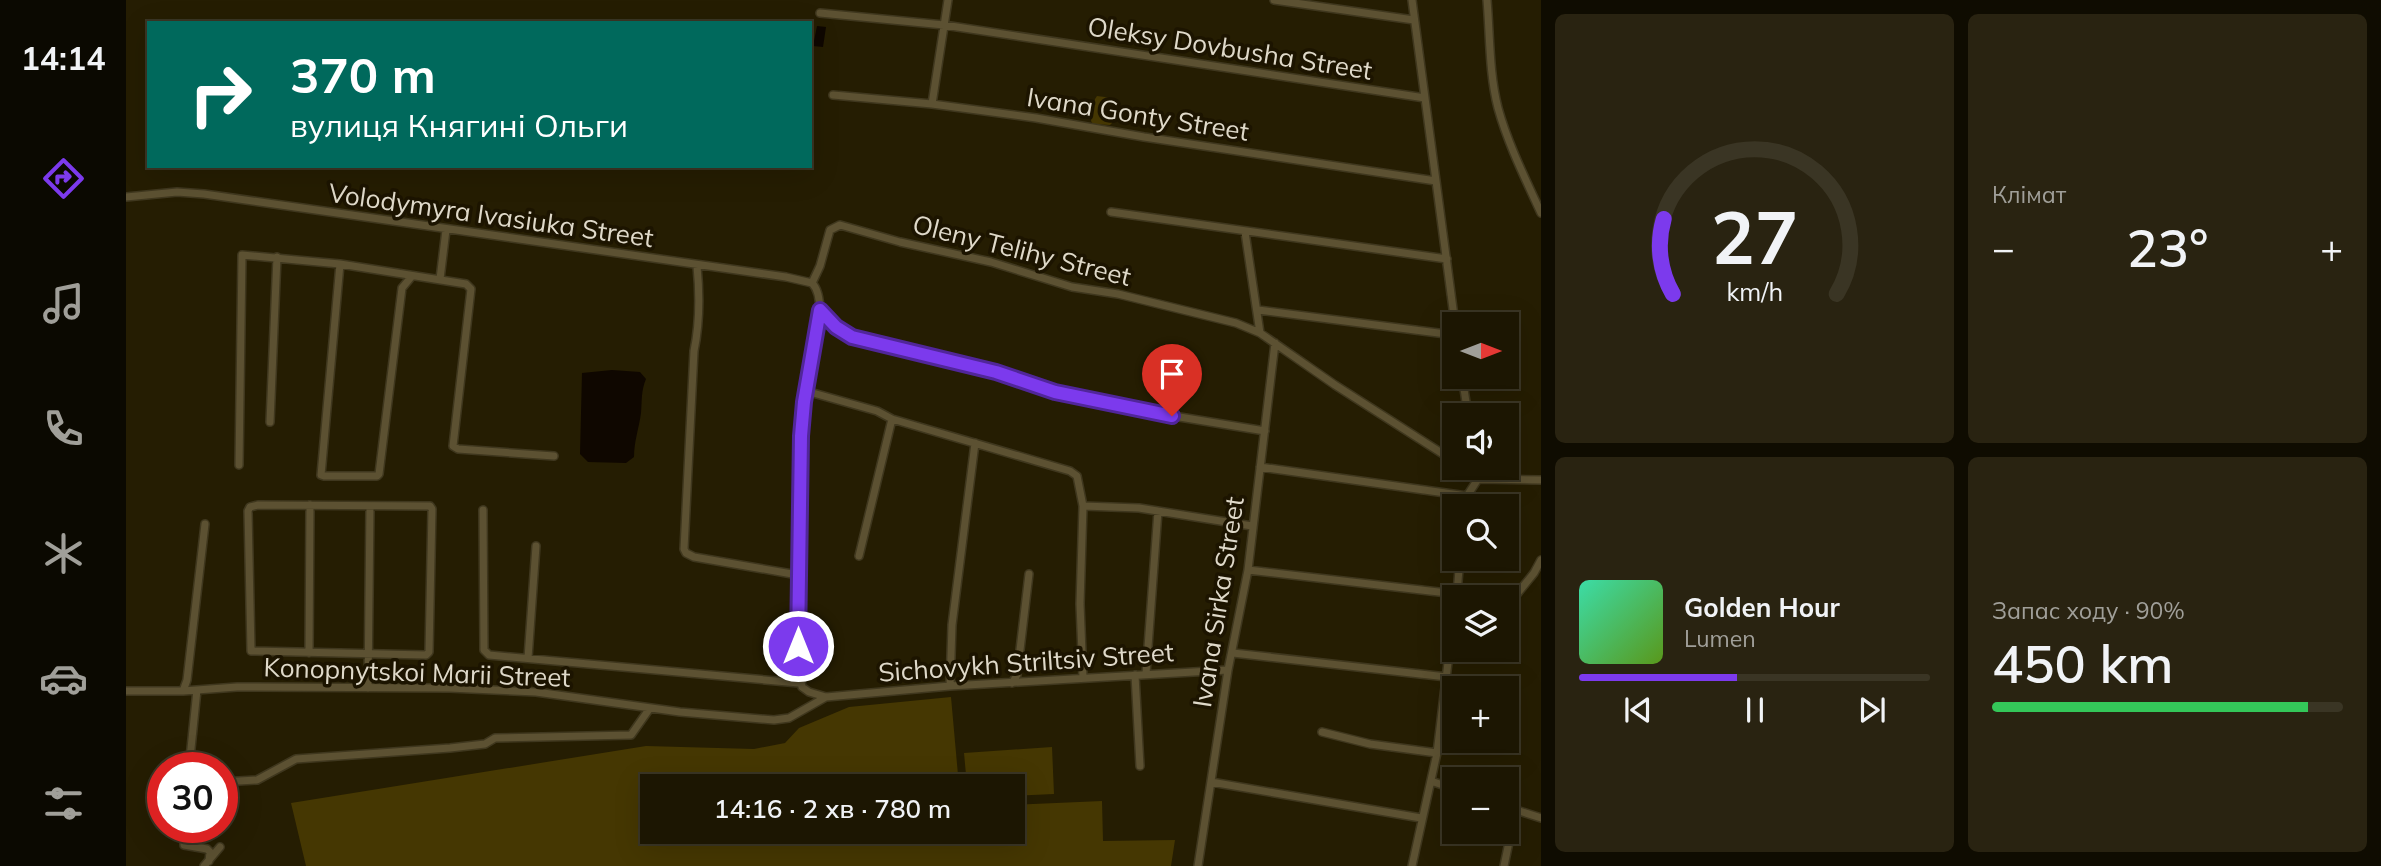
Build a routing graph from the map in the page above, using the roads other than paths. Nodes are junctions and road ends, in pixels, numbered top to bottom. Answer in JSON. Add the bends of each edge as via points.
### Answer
{"nodes":[{"id":1,"x":948,"y":0,"type":"edge"},
{"id":2,"x":1274,"y":0,"type":"edge"},
{"id":3,"x":1412,"y":0,"type":"edge"},
{"id":4,"x":1487,"y":0,"type":"edge"},
{"id":5,"x":820,"y":13,"type":"dead end"},
{"id":6,"x":1414,"y":20,"type":"junction"},
{"id":7,"x":944,"y":26,"type":"junction"},
{"id":8,"x":833,"y":95,"type":"dead end"},
{"id":9,"x":1425,"y":98,"type":"junction"},
{"id":10,"x":932,"y":104,"type":"junction"},
{"id":11,"x":1436,"y":181,"type":"junction"},
{"id":12,"x":126,"y":197,"type":"edge"},
{"id":13,"x":1111,"y":212,"type":"dead end"},
{"id":14,"x":1541,"y":213,"type":"edge"},
{"id":15,"x":446,"y":230,"type":"junction"},
{"id":16,"x":1245,"y":232,"type":"junction"},
{"id":17,"x":277,"y":257,"type":"junction"},
{"id":18,"x":1447,"y":259,"type":"junction"},
{"id":19,"x":340,"y":264,"type":"junction"},
{"id":20,"x":697,"y":266,"type":"junction"},
{"id":21,"x":412,"y":276,"type":"junction"},
{"id":22,"x":440,"y":279,"type":"junction"},
{"id":23,"x":811,"y":283,"type":"junction"},
{"id":24,"x":820,"y":310,"type":"junction"},
{"id":25,"x":1258,"y":310,"type":"junction"},
{"id":26,"x":1454,"y":312,"type":"edge"},
{"id":27,"x":1260,"y":333,"type":"junction"},
{"id":28,"x":1442,"y":333,"type":"edge"},
{"id":29,"x":1275,"y":343,"type":"junction"},
{"id":30,"x":806,"y":391,"type":"junction"},
{"id":31,"x":892,"y":419,"type":"junction"},
{"id":32,"x":270,"y":422,"type":"dead end"},
{"id":33,"x":1265,"y":432,"type":"junction"},
{"id":34,"x":975,"y":443,"type":"junction"},
{"id":35,"x":1442,"y":453,"type":"edge"},
{"id":36,"x":554,"y":456,"type":"dead end"},
{"id":37,"x":239,"y":465,"type":"dead end"},
{"id":38,"x":1260,"y":467,"type":"junction"},
{"id":39,"x":1519,"y":480,"type":"edge"},
{"id":40,"x":1541,"y":480,"type":"edge"},
{"id":41,"x":1453,"y":494,"type":"edge"},
{"id":42,"x":310,"y":505,"type":"junction"},
{"id":43,"x":370,"y":506,"type":"junction"},
{"id":44,"x":1083,"y":506,"type":"junction"},
{"id":45,"x":483,"y":510,"type":"dead end"},
{"id":46,"x":1158,"y":511,"type":"junction"},
{"id":47,"x":205,"y":524,"type":"dead end"},
{"id":48,"x":1252,"y":526,"type":"junction"},
{"id":49,"x":536,"y":545,"type":"dead end"},
{"id":50,"x":859,"y":556,"type":"dead end"},
{"id":51,"x":1541,"y":560,"type":"edge"},
{"id":52,"x":1248,"y":570,"type":"junction"},
{"id":53,"x":796,"y":574,"type":"junction"},
{"id":54,"x":1029,"y":574,"type":"dead end"},
{"id":55,"x":1442,"y":591,"type":"edge"},
{"id":56,"x":1519,"y":593,"type":"edge"},
{"id":57,"x":309,"y":653,"type":"junction"},
{"id":58,"x":1233,"y":653,"type":"junction"},
{"id":59,"x":368,"y":654,"type":"junction"},
{"id":60,"x":528,"y":658,"type":"junction"},
{"id":61,"x":1228,"y":670,"type":"junction"},
{"id":62,"x":1146,"y":674,"type":"junction"},
{"id":63,"x":1135,"y":675,"type":"junction"},
{"id":64,"x":1083,"y":678,"type":"junction"},
{"id":65,"x":1442,"y":678,"type":"edge"},
{"id":66,"x":799,"y":683,"type":"junction"},
{"id":67,"x":1012,"y":683,"type":"junction"},
{"id":68,"x":950,"y":686,"type":"junction"},
{"id":69,"x":368,"y":688,"type":"junction"},
{"id":70,"x":197,"y":690,"type":"junction"},
{"id":71,"x":126,"y":691,"type":"edge"},
{"id":72,"x":183,"y":691,"type":"junction"},
{"id":73,"x":825,"y":697,"type":"junction"},
{"id":74,"x":650,"y":708,"type":"junction"},
{"id":75,"x":1442,"y":722,"type":"edge"},
{"id":76,"x":1322,"y":732,"type":"dead end"},
{"id":77,"x":191,"y":752,"type":"edge"},
{"id":78,"x":1437,"y":753,"type":"junction"},
{"id":79,"x":1140,"y":766,"type":"dead end"},
{"id":80,"x":238,"y":781,"type":"edge"},
{"id":81,"x":1431,"y":781,"type":"junction"},
{"id":82,"x":1211,"y":782,"type":"junction"},
{"id":83,"x":1442,"y":785,"type":"edge"},
{"id":84,"x":1519,"y":811,"type":"edge"},
{"id":85,"x":1421,"y":818,"type":"junction"},
{"id":86,"x":1541,"y":818,"type":"edge"},
{"id":87,"x":184,"y":843,"type":"edge"},
{"id":88,"x":1509,"y":844,"type":"edge"},
{"id":89,"x":220,"y":847,"type":"dead end"},
{"id":90,"x":206,"y":863,"type":"edge"},
{"id":91,"x":1198,"y":866,"type":"edge"},
{"id":92,"x":1412,"y":866,"type":"edge"},
{"id":93,"x":1504,"y":866,"type":"edge"}],
"edges":[{"from":1,"to":7,"type":"street"},
{"from":2,"to":6,"type":"street"},
{"from":3,"to":6,"type":"street"},
{"from":4,"to":14,"type":"street","via":[[1498,106]]},
{"from":5,"to":7,"type":"street","name":"Oleksy Dovbusha Street"},
{"from":6,"to":9,"type":"street"},
{"from":7,"to":9,"type":"street","name":"Oleksy Dovbusha Street"},
{"from":7,"to":10,"type":"street"},
{"from":8,"to":10,"type":"street","name":"Ivana Gonty Street"},
{"from":9,"to":11,"type":"street"},
{"from":10,"to":11,"type":"street","name":"Ivana Gonty Street"},
{"from":11,"to":18,"type":"street"},
{"from":12,"to":15,"type":"street","name":"Volodymyra Ivasiuka Street","via":[[204,194]]},
{"from":13,"to":16,"type":"street"},
{"from":15,"to":20,"type":"street","name":"Volodymyra Ivasiuka Street"},
{"from":15,"to":22,"type":"street"},
{"from":16,"to":18,"type":"street"},
{"from":16,"to":25,"type":"street"},
{"from":17,"to":19,"type":"street"},
{"from":17,"to":32,"type":"street"},
{"from":17,"to":37,"type":"street","via":[[242,257]]},
{"from":18,"to":26,"type":"street"},
{"from":19,"to":21,"type":"street"},
{"from":19,"to":21,"type":"street","via":[[320,471],[324,476],[380,474],[402,288]]},
{"from":20,"to":23,"type":"street","name":"Volodymyra Ivasiuka Street"},
{"from":20,"to":53,"type":"street","via":[[701,298],[684,549],[694,557]]},
{"from":21,"to":22,"type":"street"},
{"from":22,"to":36,"type":"street","via":[[463,282],[471,289],[453,446]]},
{"from":23,"to":24,"type":"street"},
{"from":23,"to":27,"type":"street","name":"Oleny Telihy Street","via":[[830,230],[840,225],[1072,287],[1236,323]]},
{"from":24,"to":30,"type":"street"},
{"from":24,"to":33,"type":"street","via":[[852,337],[996,372],[1055,392]]},
{"from":25,"to":27,"type":"street"},
{"from":25,"to":28,"type":"street"},
{"from":27,"to":29,"type":"street","name":"Oleny Telihy Street"},
{"from":29,"to":33,"type":"street","name":"Ivana Sirka Street"},
{"from":29,"to":35,"type":"street","name":"Oleny Telihy Street"},
{"from":30,"to":31,"type":"street"},
{"from":30,"to":53,"type":"street"},
{"from":31,"to":34,"type":"street"},
{"from":31,"to":50,"type":"street"},
{"from":33,"to":38,"type":"street","name":"Ivana Sirka Street"},
{"from":34,"to":44,"type":"street","via":[[1070,471],[1077,476]]},
{"from":34,"to":68,"type":"street","via":[[952,625]]},
{"from":38,"to":41,"type":"street"},
{"from":38,"to":48,"type":"street","name":"Ivana Sirka Street"},
{"from":39,"to":40,"type":"street"},
{"from":42,"to":43,"type":"street"},
{"from":42,"to":57,"type":"street"},
{"from":42,"to":57,"type":"street","via":[[258,505],[248,511],[251,651]]},
{"from":43,"to":59,"type":"street"},
{"from":43,"to":59,"type":"street","via":[[427,505],[432,509],[429,652]]},
{"from":44,"to":46,"type":"street"},
{"from":44,"to":64,"type":"street"},
{"from":45,"to":60,"type":"street","via":[[484,650],[489,655]]},
{"from":46,"to":48,"type":"street"},
{"from":46,"to":62,"type":"street"},
{"from":47,"to":72,"type":"street"},
{"from":48,"to":52,"type":"street","name":"Ivana Sirka Street"},
{"from":49,"to":60,"type":"street"},
{"from":51,"to":56,"type":"street"},
{"from":52,"to":55,"type":"street"},
{"from":52,"to":58,"type":"street","name":"Ivana Sirka Street"},
{"from":53,"to":66,"type":"street"},
{"from":54,"to":67,"type":"street","via":[[1017,675]]},
{"from":57,"to":59,"type":"street"},
{"from":58,"to":61,"type":"street","name":"Ivana Sirka Street"},
{"from":58,"to":65,"type":"street"},
{"from":59,"to":69,"type":"street"},
{"from":60,"to":66,"type":"street"},
{"from":61,"to":62,"type":"street","name":"Sichovykh Striltsiv Street"},
{"from":61,"to":82,"type":"street","name":"Ivana Sirka Street"},
{"from":62,"to":63,"type":"street","name":"Sichovykh Striltsiv Street"},
{"from":63,"to":64,"type":"street","name":"Sichovykh Striltsiv Street"},
{"from":63,"to":79,"type":"street"},
{"from":64,"to":67,"type":"street","name":"Sichovykh Striltsiv Street"},
{"from":66,"to":73,"type":"street"},
{"from":67,"to":68,"type":"street","name":"Sichovykh Striltsiv Street"},
{"from":68,"to":73,"type":"street","name":"Sichovykh Striltsiv Street"},
{"from":69,"to":70,"type":"street","name":"Konopnytskoi Marii Street"},
{"from":69,"to":74,"type":"street","name":"Konopnytskoi Marii Street","via":[[536,692]]},
{"from":70,"to":72,"type":"street","name":"Konopnytskoi Marii Street"},
{"from":70,"to":77,"type":"street"},
{"from":71,"to":72,"type":"street","name":"Konopnytskoi Marii Street"},
{"from":73,"to":74,"type":"street","name":"Konopnytskoi Marii Street","via":[[789,718],[774,720]]},
{"from":74,"to":80,"type":"street","via":[[631,735],[495,738],[485,744],[450,748],[296,759],[257,780]]},
{"from":75,"to":78,"type":"street"},
{"from":76,"to":78,"type":"street"},
{"from":78,"to":81,"type":"street"},
{"from":81,"to":83,"type":"street"},
{"from":81,"to":85,"type":"street"},
{"from":82,"to":85,"type":"street"},
{"from":82,"to":91,"type":"street","name":"Ivana Sirka Street"},
{"from":84,"to":86,"type":"street"},
{"from":85,"to":92,"type":"street"},
{"from":87,"to":90,"type":"street","via":[[207,849]]},
{"from":88,"to":93,"type":"street"},
{"from":89,"to":90,"type":"street"}]}
